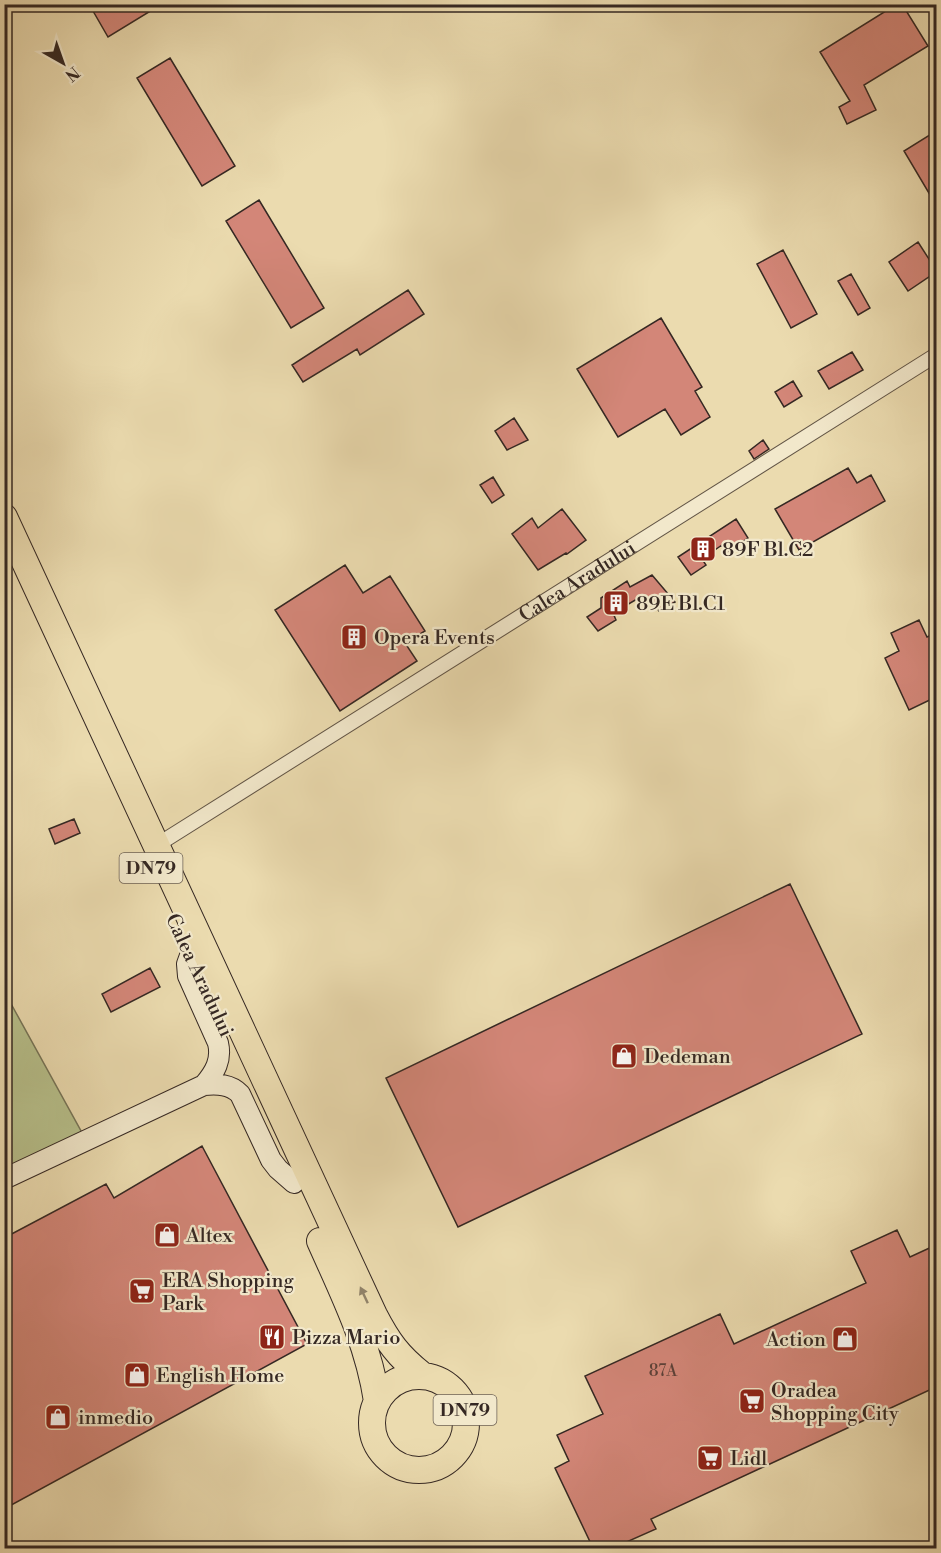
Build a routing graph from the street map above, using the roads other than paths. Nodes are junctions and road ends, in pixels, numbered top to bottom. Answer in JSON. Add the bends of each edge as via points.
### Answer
{"nodes":[{"id":1,"x":936,"y":355,"type":"edge"},
{"id":2,"x":4,"y":518,"type":"edge"},
{"id":3,"x":4,"y":555,"type":"edge"},
{"id":4,"x":157,"y":845,"type":"junction"},
{"id":5,"x":191,"y":953,"type":"junction"},
{"id":6,"x":204,"y":1085,"type":"junction"},
{"id":7,"x":4,"y":1179,"type":"edge"},
{"id":8,"x":294,"y":1183,"type":"junction"},
{"id":9,"x":422,"y":1375,"type":"junction"},
{"id":10,"x":377,"y":1401,"type":"junction"}],
"edges":[{"from":1,"to":4,"type":"street","name":"Calea Aradului"},
{"from":2,"to":4,"type":"highway","name":"Calea Aradului","number":"DN79"},
{"from":3,"to":5,"type":"highway","name":"Calea Aradului","number":"DN79"},
{"from":9,"to":4,"type":"highway","name":"Calea Aradului","number":"DN79","one_way":true,"via":[[402,1360],[387,1341]]},
{"from":5,"to":6,"type":"street","via":[[188,976],[220,1053],[214,1072]]},
{"from":5,"to":8,"type":"highway","name":"Calea Aradului","number":"DN79"},
{"from":6,"to":7,"type":"street"},
{"from":6,"to":8,"type":"street","via":[[220,1084],[240,1094],[271,1160]]},
{"from":8,"to":10,"type":"highway","name":"Calea Aradului","number":"DN79","via":[[357,1324]]},
{"from":9,"to":10,"type":"highway","number":"DN79","via":[[395,1381]]},
{"from":9,"to":10,"type":"highway","name":"Calea Aradului","number":"DN79","via":[[449,1385],[464,1407],[465,1434],[456,1454],[446,1462],[434,1468],[409,1469],[384,1455],[373,1435],[372,1415]]}]}
